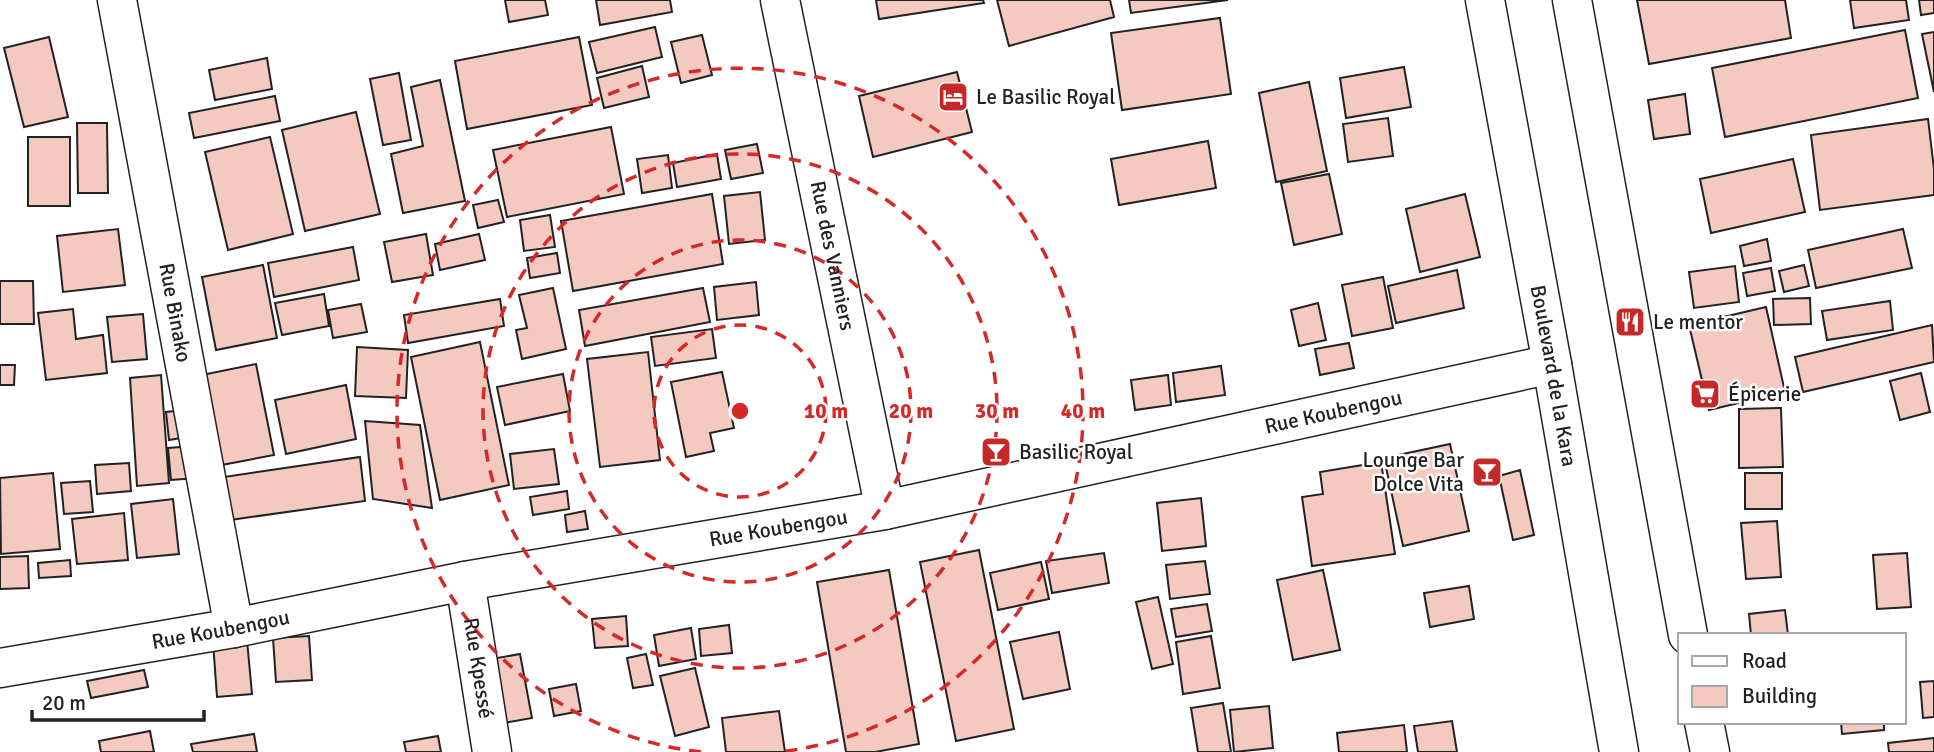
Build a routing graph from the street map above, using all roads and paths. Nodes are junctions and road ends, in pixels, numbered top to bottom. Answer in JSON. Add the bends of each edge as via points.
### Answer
{"nodes":[{"id":1,"x":117,"y":0,"type":"edge"},
{"id":2,"x":780,"y":0,"type":"edge"},
{"id":3,"x":1485,"y":0,"type":"edge"},
{"id":4,"x":1572,"y":0,"type":"edge"},
{"id":5,"x":1530,"y":369,"type":"junction"},
{"id":6,"x":885,"y":510,"type":"junction"},
{"id":7,"x":465,"y":581,"type":"junction"},
{"id":8,"x":234,"y":628,"type":"junction"},
{"id":9,"x":1688,"y":633,"type":"edge"},
{"id":10,"x":0,"y":667,"type":"edge"},
{"id":11,"x":1704,"y":724,"type":"edge"},
{"id":12,"x":492,"y":752,"type":"edge"},
{"id":13,"x":1619,"y":752,"type":"edge"},
{"id":14,"x":1710,"y":752,"type":"edge"}],
"edges":[{"from":1,"to":8,"type":"street","name":"Rue Binako"},
{"from":2,"to":6,"type":"street","name":"Rue des Vanniers"},
{"from":3,"to":5,"type":"street","name":"Boulevard de la Kara"},
{"from":4,"to":9,"type":"street"},
{"from":5,"to":6,"type":"street","name":"Rue Koubengou"},
{"from":5,"to":13,"type":"street","name":"Boulevard de la Kara"},
{"from":6,"to":7,"type":"street","name":"Rue Koubengou"},
{"from":7,"to":8,"type":"street","name":"Rue Koubengou"},
{"from":7,"to":12,"type":"street","name":"Rue Kpessé"},
{"from":8,"to":10,"type":"street","name":"Rue Koubengou"},
{"from":11,"to":14,"type":"street"}]}
